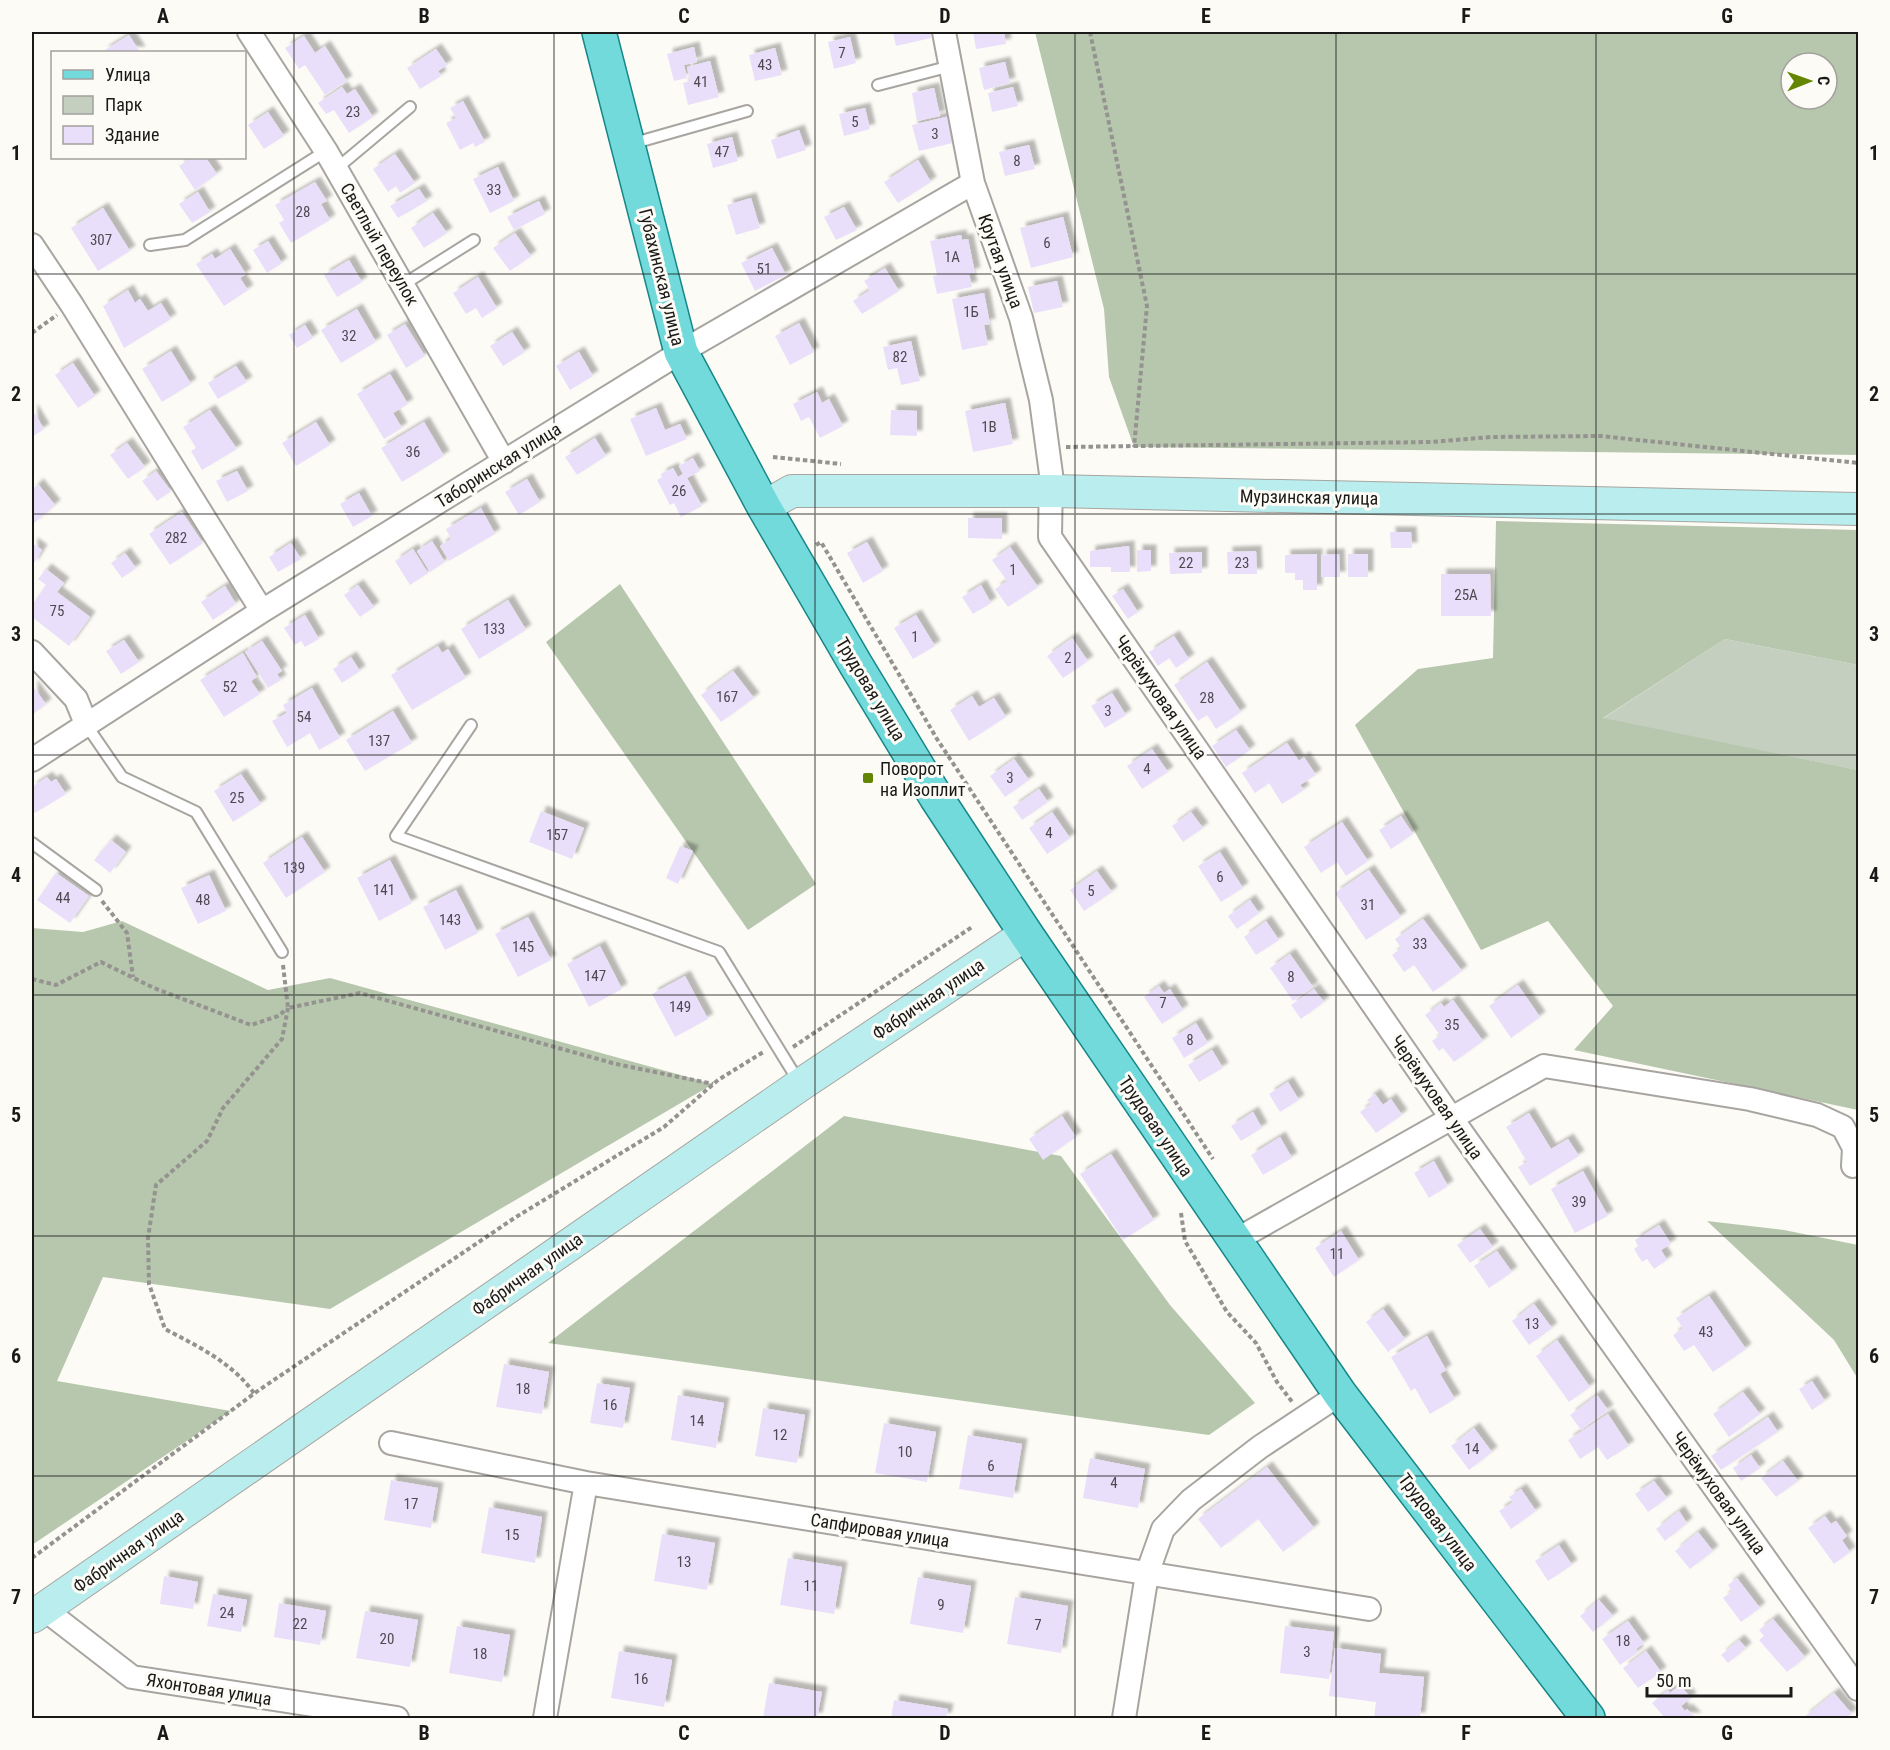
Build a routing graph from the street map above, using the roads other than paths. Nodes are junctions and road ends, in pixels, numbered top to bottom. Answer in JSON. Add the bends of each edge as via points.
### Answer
{"nodes":[{"id":1,"x":249,"y":32,"type":"edge"},
{"id":2,"x":599,"y":32,"type":"edge"},
{"id":3,"x":944,"y":32,"type":"edge"},
{"id":4,"x":951,"y":66,"type":"junction"},
{"id":5,"x":878,"y":85,"type":"dead end"},
{"id":6,"x":410,"y":107,"type":"dead end"},
{"id":7,"x":747,"y":111,"type":"dead end"},
{"id":8,"x":628,"y":145,"type":"junction"},
{"id":9,"x":331,"y":160,"type":"junction"},
{"id":10,"x":973,"y":183,"type":"junction"},
{"id":11,"x":474,"y":240,"type":"dead end"},
{"id":12,"x":32,"y":245,"type":"edge"},
{"id":13,"x":150,"y":245,"type":"dead end"},
{"id":14,"x":404,"y":284,"type":"junction"},
{"id":15,"x":681,"y":352,"type":"junction"},
{"id":16,"x":504,"y":462,"type":"junction"},
{"id":17,"x":1052,"y":483,"type":"junction"},
{"id":18,"x":764,"y":507,"type":"junction"},
{"id":19,"x":1858,"y":509,"type":"edge"},
{"id":20,"x":262,"y":611,"type":"junction"},
{"id":21,"x":32,"y":652,"type":"edge"},
{"id":22,"x":471,"y":724,"type":"dead end"},
{"id":23,"x":87,"y":726,"type":"junction"},
{"id":24,"x":32,"y":760,"type":"edge"},
{"id":25,"x":32,"y":843,"type":"edge"},
{"id":26,"x":96,"y":890,"type":"road end"},
{"id":27,"x":1026,"y":934,"type":"junction"},
{"id":28,"x":282,"y":952,"type":"road end"},
{"id":29,"x":800,"y":1085,"type":"junction"},
{"id":30,"x":1452,"y":1119,"type":"junction"},
{"id":31,"x":1853,"y":1166,"type":"dead end"},
{"id":32,"x":1234,"y":1242,"type":"junction"},
{"id":33,"x":1340,"y":1394,"type":"junction"},
{"id":34,"x":391,"y":1443,"type":"dead end"},
{"id":35,"x":586,"y":1483,"type":"junction"},
{"id":36,"x":1147,"y":1574,"type":"junction"},
{"id":37,"x":1369,"y":1609,"type":"dead end"},
{"id":38,"x":38,"y":1613,"type":"edge"},
{"id":39,"x":1858,"y":1689,"type":"edge"},
{"id":40,"x":397,"y":1719,"type":"edge"},
{"id":41,"x":545,"y":1719,"type":"edge"},
{"id":42,"x":1124,"y":1719,"type":"edge"},
{"id":43,"x":1588,"y":1719,"type":"edge"}],
"edges":[{"from":1,"to":9,"type":"street","name":"Светлый переулок"},
{"from":2,"to":8,"type":"main road","name":"Губахинская улица"},
{"from":3,"to":4,"type":"street","name":"Крутая улица"},
{"from":4,"to":5,"type":"lane"},
{"from":4,"to":10,"type":"street","name":"Крутая улица"},
{"from":6,"to":9,"type":"lane"},
{"from":7,"to":8,"type":"lane"},
{"from":8,"to":15,"type":"main road","name":"Губахинская улица"},
{"from":9,"to":13,"type":"lane","via":[[185,240]]},
{"from":9,"to":14,"type":"street","name":"Светлый переулок"},
{"from":10,"to":15,"type":"street","name":"Таборинская улица"},
{"from":10,"to":17,"type":"street","name":"Крутая улица","via":[[1021,318],[1041,400]]},
{"from":11,"to":14,"type":"lane"},
{"from":12,"to":20,"type":"street"},
{"from":14,"to":16,"type":"street","name":"Светлый переулок"},
{"from":15,"to":16,"type":"street","name":"Таборинская улица"},
{"from":15,"to":18,"type":"main road","name":"Губахинская улица"},
{"from":16,"to":20,"type":"street","name":"Таборинская улица"},
{"from":17,"to":18,"type":"street","name":"Мурзинская улица","via":[[792,491]]},
{"from":17,"to":19,"type":"street","name":"Мурзинская улица"},
{"from":17,"to":30,"type":"street","name":"Черёмуховая улица","via":[[1050,537]]},
{"from":18,"to":27,"type":"main road","name":"Трудовая улица","via":[[936,797]]},
{"from":20,"to":23,"type":"street","name":"Таборинская улица"},
{"from":21,"to":23,"type":"street","via":[[76,699]]},
{"from":22,"to":29,"type":"lane","via":[[396,837],[719,952]]},
{"from":23,"to":24,"type":"street","name":"Таборинская улица"},
{"from":23,"to":28,"type":"lane","via":[[122,777],[196,813]]},
{"from":25,"to":26,"type":"lane"},
{"from":27,"to":29,"type":"street","name":"Фабричная улица"},
{"from":27,"to":32,"type":"main road","name":"Трудовая улица"},
{"from":29,"to":38,"type":"street","name":"Фабричная улица"},
{"from":30,"to":31,"type":"street","via":[[1544,1066],[1817,1114],[1843,1127],[1854,1148]]},
{"from":30,"to":32,"type":"street"},
{"from":30,"to":39,"type":"street","name":"Черёмуховая улица"},
{"from":32,"to":33,"type":"main road","name":"Трудовая улица"},
{"from":33,"to":36,"type":"street","via":[[1260,1447],[1191,1500],[1163,1529]]},
{"from":33,"to":43,"type":"main road","name":"Трудовая улица"},
{"from":34,"to":35,"type":"street","name":"Сапфировая улица"},
{"from":35,"to":36,"type":"street","name":"Сапфировая улица"},
{"from":35,"to":41,"type":"street"},
{"from":36,"to":37,"type":"street","name":"Сапфировая улица"},
{"from":36,"to":42,"type":"street"},
{"from":38,"to":40,"type":"street","name":"Яхонтовая улица","via":[[132,1677]]}]}
